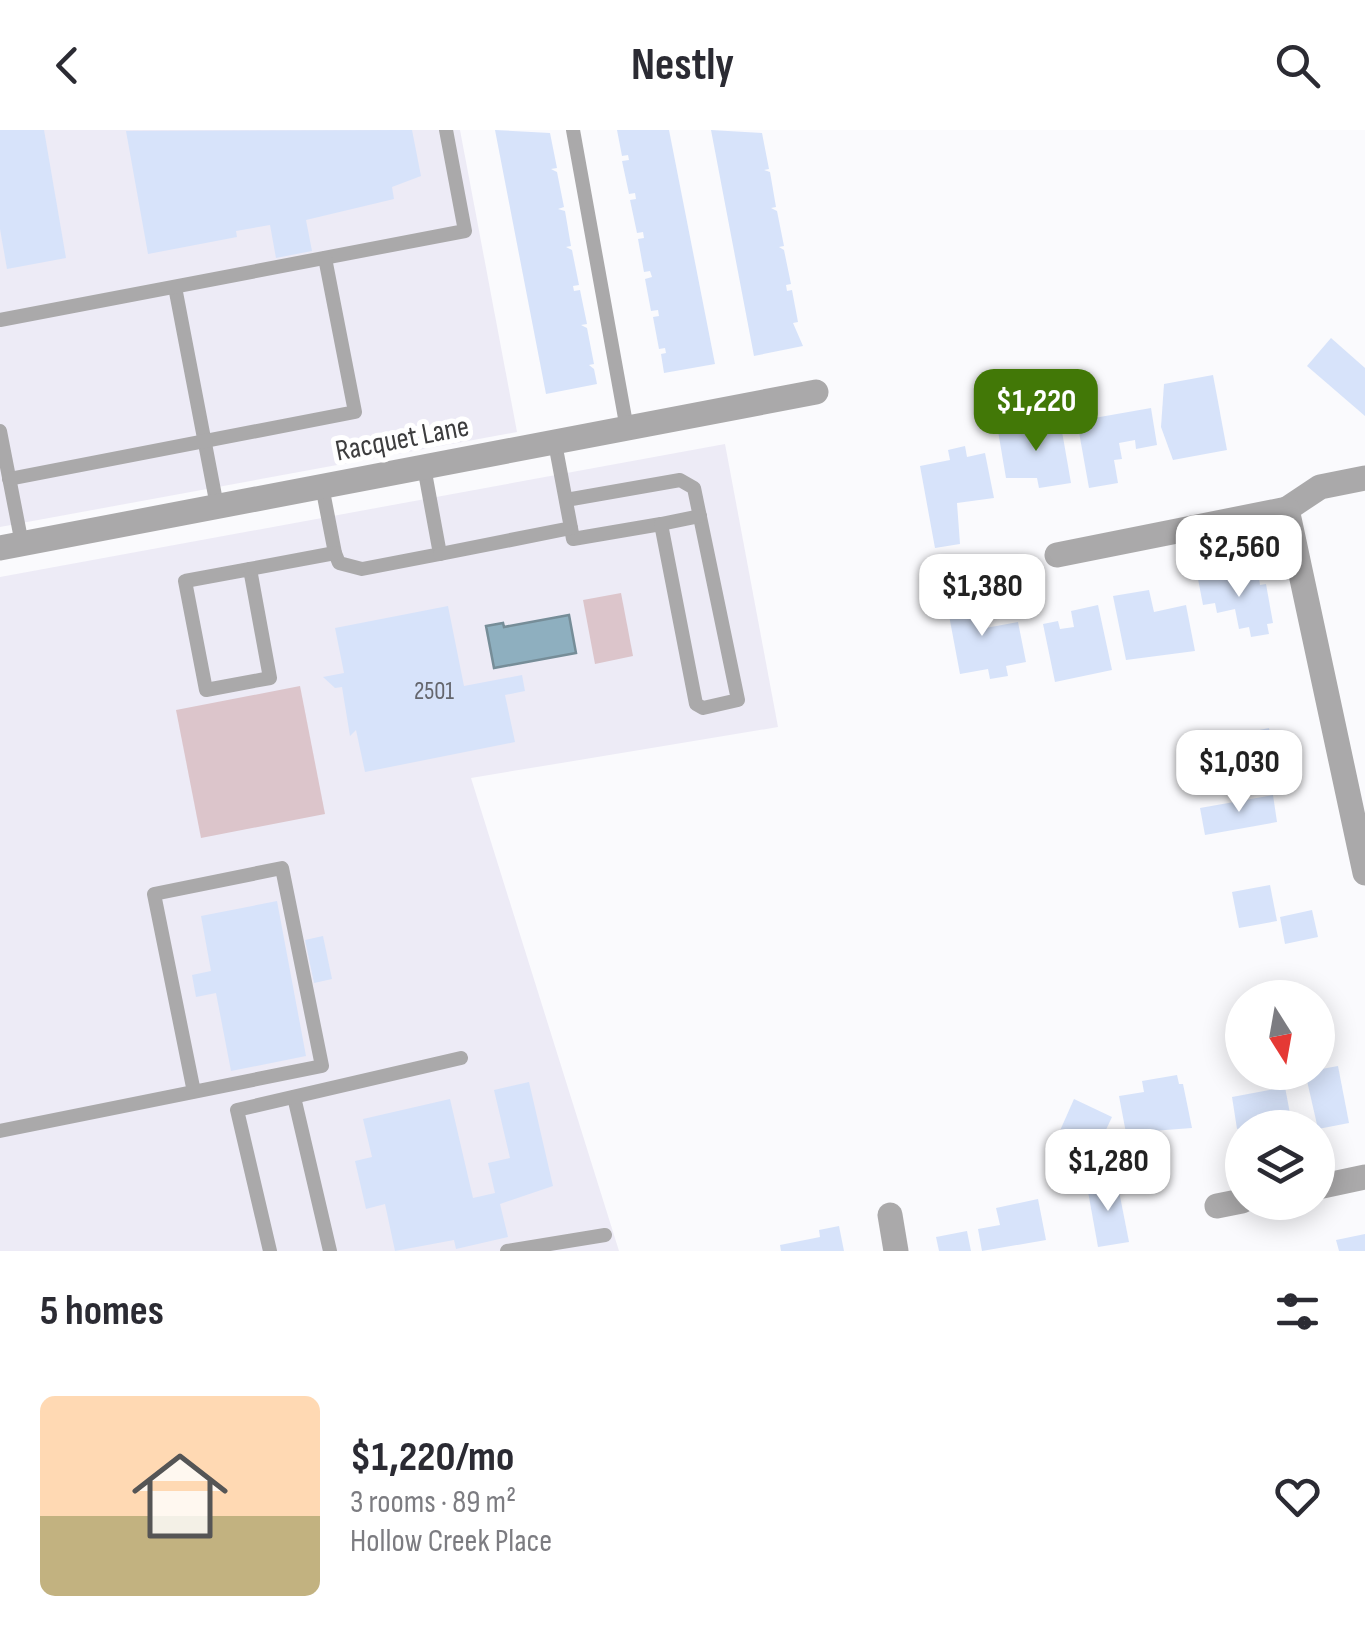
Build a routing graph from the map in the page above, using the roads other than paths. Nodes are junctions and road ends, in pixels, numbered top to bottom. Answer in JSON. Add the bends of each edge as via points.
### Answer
{"nodes":[{"id":1,"x":446,"y":130,"type":"edge"},
{"id":2,"x":572,"y":130,"type":"edge"},
{"id":3,"x":325,"y":258,"type":"junction"},
{"id":4,"x":175,"y":287,"type":"junction"},
{"id":5,"x":0,"y":320,"type":"edge"},
{"id":6,"x":816,"y":392,"type":"dead end"},
{"id":7,"x":627,"y":429,"type":"junction"},
{"id":8,"x":0,"y":431,"type":"edge"},
{"id":9,"x":205,"y":441,"type":"junction"},
{"id":10,"x":555,"y":443,"type":"junction"},
{"id":11,"x":424,"y":467,"type":"junction"},
{"id":12,"x":9,"y":478,"type":"junction"},
{"id":13,"x":1365,"y":478,"type":"edge"},
{"id":14,"x":322,"y":486,"type":"junction"},
{"id":15,"x":566,"y":500,"type":"junction"},
{"id":16,"x":217,"y":506,"type":"junction"},
{"id":17,"x":1287,"y":509,"type":"junction"},
{"id":18,"x":700,"y":516,"type":"junction"},
{"id":19,"x":661,"y":524,"type":"junction"},
{"id":20,"x":572,"y":528,"type":"junction"},
{"id":21,"x":11,"y":546,"type":"edge"},
{"id":22,"x":334,"y":553,"type":"junction"},
{"id":23,"x":440,"y":554,"type":"junction"},
{"id":24,"x":1058,"y":555,"type":"dead end"},
{"id":25,"x":250,"y":570,"type":"junction"},
{"id":26,"x":1363,"y":857,"type":"edge"},
{"id":27,"x":462,"y":1058,"type":"dead end"},
{"id":28,"x":194,"y":1092,"type":"junction"},
{"id":29,"x":294,"y":1097,"type":"junction"},
{"id":30,"x":0,"y":1132,"type":"edge"},
{"id":31,"x":1365,"y":1177,"type":"edge"},
{"id":32,"x":1335,"y":1183,"type":"edge"},
{"id":33,"x":890,"y":1214,"type":"dead end"},
{"id":34,"x":606,"y":1236,"type":"dead end"},
{"id":35,"x":270,"y":1251,"type":"edge"},
{"id":36,"x":330,"y":1251,"type":"edge"},
{"id":37,"x":507,"y":1251,"type":"edge"},
{"id":38,"x":896,"y":1251,"type":"edge"}],
"edges":[{"from":1,"to":3,"type":"lane","via":[[465,231]]},
{"from":2,"to":7,"type":"lane"},
{"from":3,"to":4,"type":"lane"},
{"from":3,"to":9,"type":"lane","via":[[355,412]]},
{"from":4,"to":5,"type":"lane"},
{"from":4,"to":9,"type":"lane"},
{"from":6,"to":7,"type":"street","name":"Racquet Lane"},
{"from":7,"to":10,"type":"street","name":"Racquet Lane"},
{"from":8,"to":12,"type":"lane"},
{"from":9,"to":12,"type":"lane"},
{"from":9,"to":16,"type":"lane"},
{"from":10,"to":11,"type":"street","name":"Racquet Lane"},
{"from":10,"to":15,"type":"lane"},
{"from":11,"to":14,"type":"street","name":"Racquet Lane"},
{"from":11,"to":23,"type":"lane"},
{"from":12,"to":21,"type":"lane"},
{"from":13,"to":17,"type":"street","via":[[1320,487]]},
{"from":14,"to":16,"type":"street","name":"Racquet Lane"},
{"from":14,"to":22,"type":"lane"},
{"from":15,"to":18,"type":"lane","via":[[680,480],[694,488]]},
{"from":15,"to":20,"type":"lane"},
{"from":16,"to":21,"type":"street","name":"Racquet Lane"},
{"from":17,"to":24,"type":"street"},
{"from":17,"to":26,"type":"street"},
{"from":18,"to":19,"type":"lane"},
{"from":18,"to":19,"type":"lane","via":[[738,700],[703,708],[696,704]]},
{"from":19,"to":20,"type":"lane","via":[[573,539]]},
{"from":20,"to":23,"type":"lane"},
{"from":22,"to":23,"type":"lane","via":[[362,569]]},
{"from":22,"to":25,"type":"lane"},
{"from":25,"to":25,"type":"lane","via":[[186,581],[206,690],[270,678]]},
{"from":27,"to":29,"type":"lane"},
{"from":28,"to":28,"type":"lane","via":[[322,1066],[282,868],[154,894]]},
{"from":28,"to":30,"type":"lane"},
{"from":29,"to":35,"type":"lane","via":[[237,1110]]},
{"from":29,"to":36,"type":"lane"},
{"from":31,"to":32,"type":"street"},
{"from":33,"to":38,"type":"street"},
{"from":34,"to":37,"type":"lane"}]}
